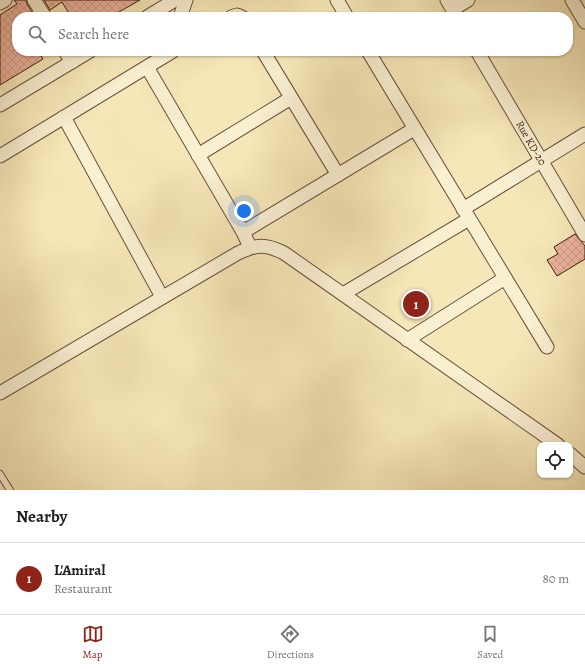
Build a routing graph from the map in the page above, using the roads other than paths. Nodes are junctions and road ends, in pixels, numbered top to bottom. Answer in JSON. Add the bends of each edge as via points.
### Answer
{"nodes":[{"id":1,"x":5,"y":0,"type":"edge"},
{"id":2,"x":34,"y":0,"type":"edge"},
{"id":3,"x":175,"y":0,"type":"edge"},
{"id":4,"x":186,"y":0,"type":"edge"},
{"id":5,"x":337,"y":0,"type":"edge"},
{"id":6,"x":468,"y":0,"type":"edge"},
{"id":7,"x":572,"y":0,"type":"edge"},
{"id":8,"x":0,"y":3,"type":"edge"},
{"id":9,"x":452,"y":9,"type":"edge"},
{"id":10,"x":42,"y":12,"type":"edge"},
{"id":11,"x":155,"y":12,"type":"edge"},
{"id":12,"x":182,"y":12,"type":"edge"},
{"id":13,"x":344,"y":12,"type":"edge"},
{"id":14,"x":585,"y":22,"type":"edge"},
{"id":15,"x":164,"y":56,"type":"edge"},
{"id":16,"x":266,"y":56,"type":"edge"},
{"id":17,"x":371,"y":56,"type":"edge"},
{"id":18,"x":480,"y":56,"type":"edge"},
{"id":19,"x":68,"y":57,"type":"edge"},
{"id":20,"x":147,"y":67,"type":"junction"},
{"id":21,"x":291,"y":98,"type":"junction"},
{"id":22,"x":0,"y":105,"type":"edge"},
{"id":23,"x":64,"y":117,"type":"junction"},
{"id":24,"x":414,"y":129,"type":"junction"},
{"id":25,"x":585,"y":134,"type":"edge"},
{"id":26,"x":198,"y":155,"type":"junction"},
{"id":27,"x":0,"y":156,"type":"edge"},
{"id":28,"x":542,"y":160,"type":"junction"},
{"id":29,"x":338,"y":175,"type":"junction"},
{"id":30,"x":466,"y":214,"type":"junction"},
{"id":31,"x":243,"y":232,"type":"junction"},
{"id":32,"x":585,"y":234,"type":"edge"},
{"id":33,"x":250,"y":247,"type":"junction"},
{"id":34,"x":505,"y":278,"type":"junction"},
{"id":35,"x":343,"y":294,"type":"junction"},
{"id":36,"x":162,"y":298,"type":"junction"},
{"id":37,"x":407,"y":340,"type":"junction"},
{"id":38,"x":547,"y":347,"type":"dead end"},
{"id":39,"x":0,"y":393,"type":"edge"},
{"id":40,"x":554,"y":442,"type":"edge"},
{"id":41,"x":573,"y":457,"type":"edge"},
{"id":42,"x":585,"y":467,"type":"edge"},
{"id":43,"x":0,"y":474,"type":"edge"},
{"id":44,"x":10,"y":490,"type":"edge"}],
"edges":[{"from":1,"to":8,"type":"street"},
{"from":2,"to":10,"type":"street"},
{"from":3,"to":11,"type":"street"},
{"from":4,"to":12,"type":"street"},
{"from":5,"to":13,"type":"street"},
{"from":6,"to":9,"type":"street"},
{"from":7,"to":14,"type":"street"},
{"from":15,"to":20,"type":"street"},
{"from":16,"to":21,"type":"street"},
{"from":17,"to":24,"type":"street"},
{"from":18,"to":28,"type":"street","name":"Rue KD-20"},
{"from":19,"to":22,"type":"street"},
{"from":20,"to":23,"type":"street"},
{"from":20,"to":26,"type":"street"},
{"from":21,"to":26,"type":"street"},
{"from":21,"to":29,"type":"street"},
{"from":23,"to":27,"type":"street"},
{"from":23,"to":36,"type":"street"},
{"from":24,"to":29,"type":"street"},
{"from":24,"to":30,"type":"street"},
{"from":25,"to":28,"type":"street"},
{"from":26,"to":31,"type":"street"},
{"from":28,"to":30,"type":"street"},
{"from":28,"to":32,"type":"street","name":"Rue KD-20"},
{"from":29,"to":31,"type":"street"},
{"from":30,"to":34,"type":"street"},
{"from":30,"to":35,"type":"street"},
{"from":31,"to":33,"type":"street"},
{"from":33,"to":35,"type":"street","via":[[273,248],[284,253]]},
{"from":33,"to":36,"type":"street"},
{"from":34,"to":37,"type":"street"},
{"from":34,"to":38,"type":"street"},
{"from":35,"to":37,"type":"street"},
{"from":36,"to":39,"type":"street"},
{"from":37,"to":40,"type":"street"},
{"from":41,"to":42,"type":"street"},
{"from":43,"to":44,"type":"lane"}]}
